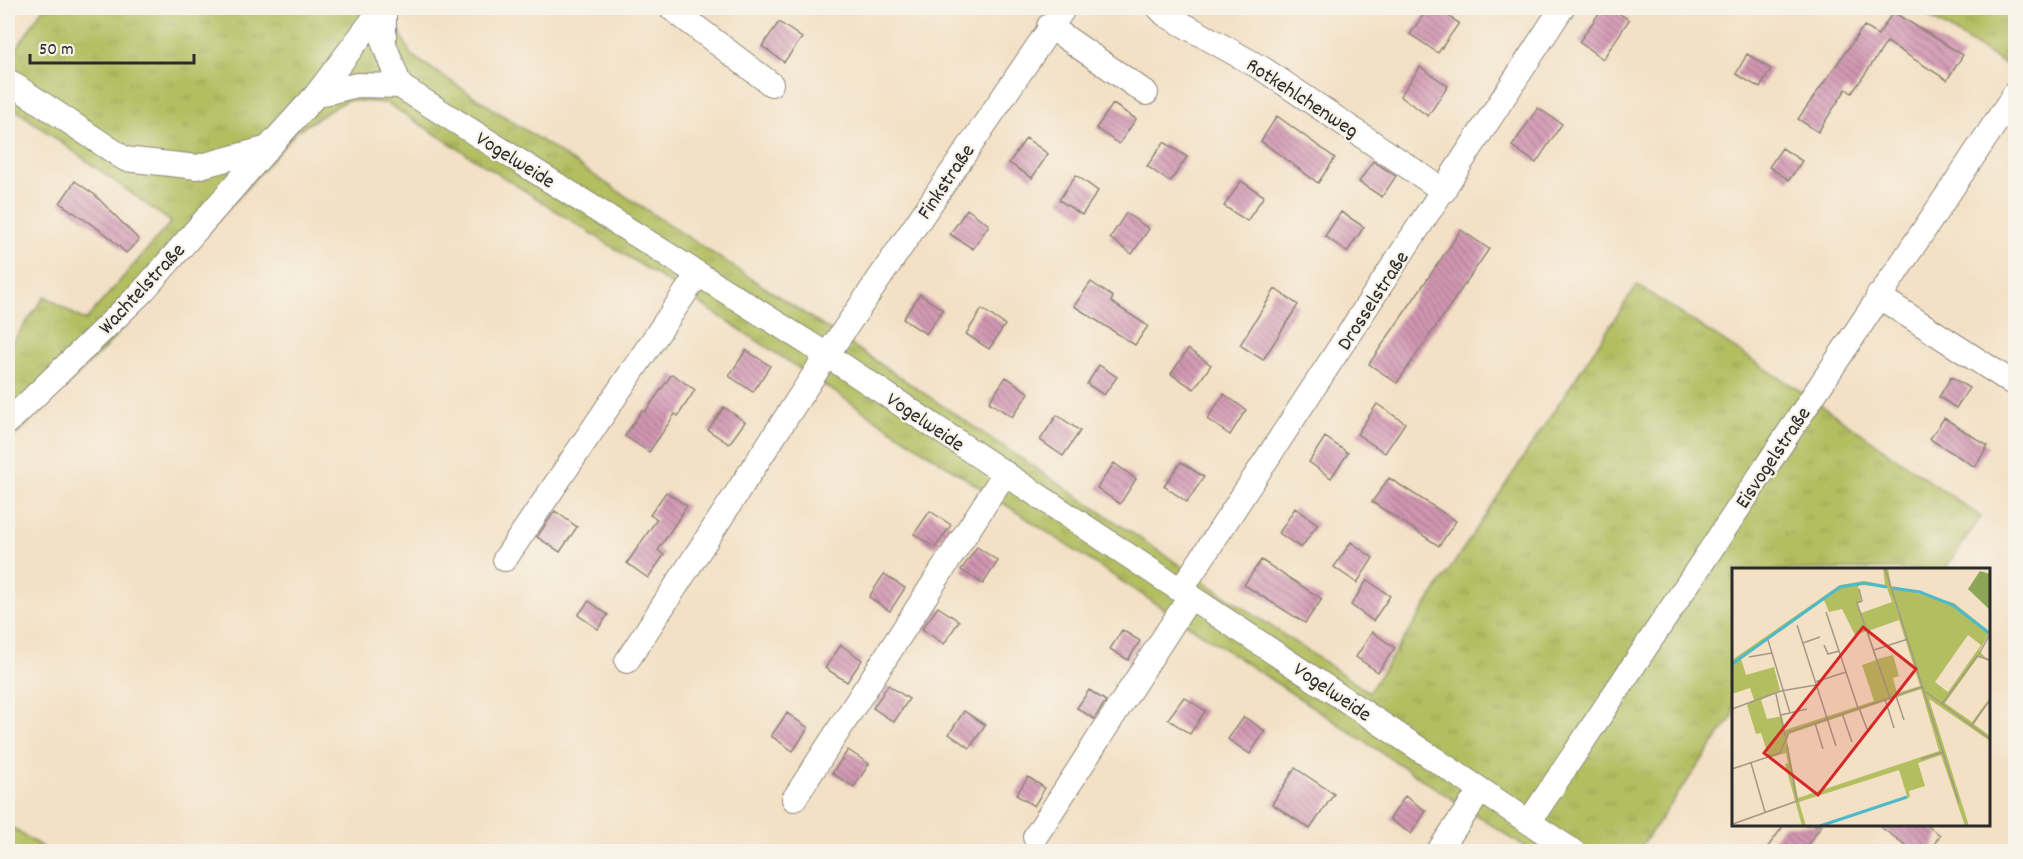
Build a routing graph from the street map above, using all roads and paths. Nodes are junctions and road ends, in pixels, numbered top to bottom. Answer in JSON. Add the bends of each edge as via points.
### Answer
{"nodes":[{"id":1,"x":383,"y":8,"type":"edge"},
{"id":2,"x":671,"y":8,"type":"edge"},
{"id":3,"x":1159,"y":8,"type":"edge"},
{"id":4,"x":1562,"y":8,"type":"edge"},
{"id":5,"x":1056,"y":17,"type":"edge"},
{"id":6,"x":8,"y":81,"type":"edge"},
{"id":7,"x":771,"y":84,"type":"dead end"},
{"id":8,"x":400,"y":86,"type":"junction"},
{"id":9,"x":2016,"y":92,"type":"edge"},
{"id":10,"x":1146,"y":93,"type":"dead end"},
{"id":11,"x":316,"y":95,"type":"junction"},
{"id":12,"x":268,"y":148,"type":"junction"},
{"id":13,"x":1444,"y":191,"type":"junction"},
{"id":14,"x":698,"y":274,"type":"junction"},
{"id":15,"x":1878,"y":296,"type":"junction"},
{"id":16,"x":827,"y":355,"type":"junction"},
{"id":17,"x":2016,"y":386,"type":"edge"},
{"id":18,"x":8,"y":422,"type":"edge"},
{"id":19,"x":1005,"y":473,"type":"junction"},
{"id":20,"x":505,"y":559,"type":"dead end"},
{"id":21,"x":1185,"y":594,"type":"junction"},
{"id":22,"x":627,"y":661,"type":"dead end"},
{"id":23,"x":1480,"y":790,"type":"junction"},
{"id":24,"x":794,"y":799,"type":"dead end"},
{"id":25,"x":1530,"y":822,"type":"junction"},
{"id":26,"x":1035,"y":837,"type":"dead end"},
{"id":27,"x":1438,"y":852,"type":"edge"},
{"id":28,"x":1574,"y":852,"type":"edge"}],
"edges":[{"from":1,"to":8,"type":"street","via":[[384,44]]},
{"from":1,"to":11,"type":"street"},
{"from":2,"to":7,"type":"street"},
{"from":3,"to":13,"type":"street","name":"Rotkehlchenweg","via":[[1263,69]]},
{"from":4,"to":13,"type":"street","name":"Drosselstraße"},
{"from":5,"to":10,"type":"street"},
{"from":5,"to":16,"type":"street","name":"Finkstraße"},
{"from":6,"to":12,"type":"street","via":[[125,159],[197,166]]},
{"from":8,"to":11,"type":"street","via":[[357,85]]},
{"from":8,"to":14,"type":"street","name":"Vogelweide"},
{"from":9,"to":15,"type":"street","name":"Eisvogelstraße"},
{"from":11,"to":12,"type":"street"},
{"from":12,"to":18,"type":"street","name":"Wachtelstraße","via":[[142,292]]},
{"from":13,"to":21,"type":"street","name":"Drosselstraße"},
{"from":14,"to":16,"type":"street","name":"Vogelweide"},
{"from":14,"to":20,"type":"street"},
{"from":15,"to":17,"type":"street"},
{"from":15,"to":25,"type":"street","name":"Eisvogelstraße"},
{"from":16,"to":19,"type":"street","name":"Vogelweide"},
{"from":16,"to":22,"type":"street","name":"Finkstraße"},
{"from":19,"to":21,"type":"street","name":"Vogelweide"},
{"from":19,"to":24,"type":"street"},
{"from":21,"to":23,"type":"street","name":"Vogelweide"},
{"from":21,"to":26,"type":"street","name":"Drosselstraße"},
{"from":23,"to":25,"type":"street","name":"Vogelweide"},
{"from":23,"to":27,"type":"street"},
{"from":25,"to":28,"type":"street","name":"Vogelweide"}]}
